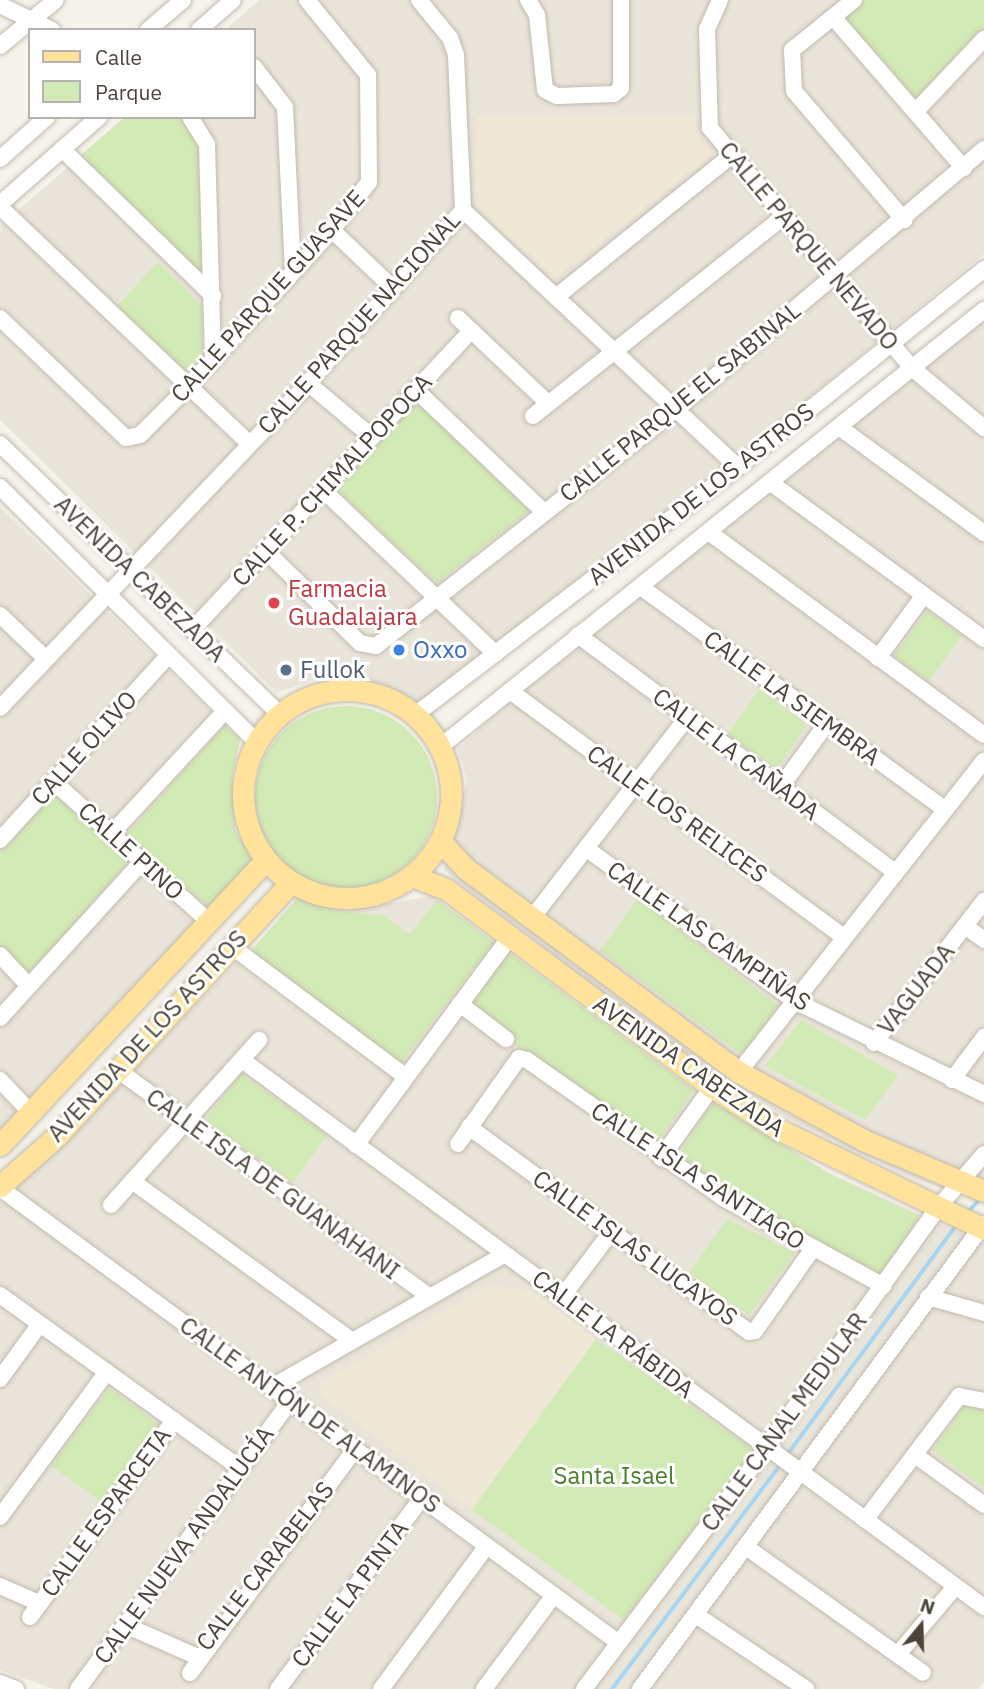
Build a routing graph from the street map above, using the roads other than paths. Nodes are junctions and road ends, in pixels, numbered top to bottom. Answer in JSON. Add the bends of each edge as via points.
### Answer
{"nodes":[{"id":1,"x":56,"y":0,"type":"edge"},
{"id":2,"x":183,"y":0,"type":"edge"},
{"id":3,"x":233,"y":0,"type":"edge"},
{"id":4,"x":307,"y":0,"type":"edge"},
{"id":5,"x":419,"y":0,"type":"edge"},
{"id":6,"x":528,"y":0,"type":"edge"},
{"id":7,"x":621,"y":0,"type":"edge"},
{"id":8,"x":720,"y":0,"type":"edge"},
{"id":9,"x":854,"y":0,"type":"edge"},
{"id":10,"x":0,"y":5,"type":"edge"},
{"id":11,"x":833,"y":17,"type":"junction"},
{"id":12,"x":32,"y":20,"type":"junction"},
{"id":13,"x":217,"y":24,"type":"edge"},
{"id":14,"x":48,"y":28,"type":"edge"},
{"id":15,"x":150,"y":28,"type":"edge"},
{"id":16,"x":984,"y":38,"type":"edge"},
{"id":17,"x":0,"y":46,"type":"edge"},
{"id":18,"x":256,"y":70,"type":"edge"},
{"id":19,"x":917,"y":110,"type":"junction"},
{"id":20,"x":45,"y":119,"type":"edge"},
{"id":21,"x":97,"y":119,"type":"edge"},
{"id":22,"x":191,"y":119,"type":"edge"},
{"id":23,"x":62,"y":149,"type":"junction"},
{"id":24,"x":984,"y":149,"type":"edge"},
{"id":25,"x":731,"y":156,"type":"junction"},
{"id":26,"x":0,"y":159,"type":"edge"},
{"id":27,"x":964,"y":168,"type":"junction"},
{"id":28,"x":0,"y":206,"type":"edge"},
{"id":29,"x":463,"y":210,"type":"junction"},
{"id":30,"x":783,"y":217,"type":"junction"},
{"id":31,"x":904,"y":220,"type":"junction"},
{"id":32,"x":332,"y":230,"type":"junction"},
{"id":33,"x":293,"y":269,"type":"junction"},
{"id":34,"x":984,"y":269,"type":"edge"},
{"id":35,"x":835,"y":277,"type":"junction"},
{"id":36,"x":393,"y":288,"type":"junction"},
{"id":37,"x":213,"y":296,"type":"junction"},
{"id":38,"x":556,"y":297,"type":"junction"},
{"id":39,"x":984,"y":310,"type":"edge"},
{"id":40,"x":0,"y":318,"type":"edge"},
{"id":41,"x":458,"y":318,"type":"dead end"},
{"id":42,"x":471,"y":331,"type":"junction"},
{"id":43,"x":890,"y":342,"type":"junction"},
{"id":44,"x":611,"y":353,"type":"junction"},
{"id":45,"x":213,"y":359,"type":"junction"},
{"id":46,"x":912,"y":368,"type":"junction"},
{"id":47,"x":309,"y":383,"type":"junction"},
{"id":48,"x":187,"y":388,"type":"junction"},
{"id":49,"x":416,"y":390,"type":"junction"},
{"id":50,"x":548,"y":403,"type":"junction"},
{"id":51,"x":674,"y":411,"type":"junction"},
{"id":52,"x":533,"y":416,"type":"dead end"},
{"id":53,"x":983,"y":425,"type":"edge"},
{"id":54,"x":839,"y":427,"type":"junction"},
{"id":55,"x":372,"y":437,"type":"junction"},
{"id":56,"x":0,"y":444,"type":"edge"},
{"id":57,"x":250,"y":444,"type":"junction"},
{"id":58,"x":738,"y":467,"type":"junction"},
{"id":59,"x":771,"y":482,"type":"junction"},
{"id":60,"x":0,"y":487,"type":"edge"},
{"id":61,"x":323,"y":490,"type":"junction"},
{"id":62,"x":543,"y":511,"type":"junction"},
{"id":63,"x":710,"y":533,"type":"junction"},
{"id":64,"x":984,"y":533,"type":"edge"},
{"id":65,"x":266,"y":551,"type":"junction"},
{"id":66,"x":130,"y":568,"type":"junction"},
{"id":67,"x":640,"y":587,"type":"junction"},
{"id":68,"x":106,"y":594,"type":"junction"},
{"id":69,"x":924,"y":595,"type":"junction"},
{"id":70,"x":436,"y":597,"type":"junction"},
{"id":71,"x":0,"y":615,"type":"edge"},
{"id":72,"x":193,"y":629,"type":"junction"},
{"id":73,"x":578,"y":635,"type":"junction"},
{"id":74,"x":984,"y":639,"type":"edge"},
{"id":75,"x":496,"y":654,"type":"junction"},
{"id":76,"x":168,"y":656,"type":"junction"},
{"id":77,"x":878,"y":658,"type":"junction"},
{"id":78,"x":45,"y":659,"type":"junction"},
{"id":79,"x":510,"y":691,"type":"junction"},
{"id":80,"x":0,"y":708,"type":"edge"},
{"id":81,"x":225,"y":711,"type":"junction"},
{"id":82,"x":280,"y":714,"type":"junction"},
{"id":83,"x":415,"y":715,"type":"junction"},
{"id":84,"x":686,"y":719,"type":"junction"},
{"id":85,"x":827,"y":723,"type":"junction"},
{"id":86,"x":984,"y":735,"type":"edge"},
{"id":87,"x":257,"y":741,"type":"junction"},
{"id":88,"x":440,"y":747,"type":"junction"},
{"id":89,"x":984,"y":761,"type":"edge"},
{"id":90,"x":54,"y":782,"type":"junction"},
{"id":91,"x":636,"y":784,"type":"junction"},
{"id":92,"x":780,"y":788,"type":"junction"},
{"id":93,"x":944,"y":809,"type":"junction"},
{"id":94,"x":112,"y":833,"type":"junction"},
{"id":95,"x":0,"y":840,"type":"edge"},
{"id":96,"x":440,"y":841,"type":"junction"},
{"id":97,"x":587,"y":849,"type":"junction"},
{"id":98,"x":266,"y":860,"type":"junction"},
{"id":99,"x":142,"y":862,"type":"junction"},
{"id":100,"x":895,"y":872,"type":"junction"},
{"id":101,"x":412,"y":876,"type":"junction"},
{"id":102,"x":291,"y":882,"type":"junction"},
{"id":103,"x":984,"y":901,"type":"edge"},
{"id":104,"x":532,"y":918,"type":"junction"},
{"id":105,"x":207,"y":920,"type":"junction"},
{"id":106,"x":965,"y":926,"type":"junction"},
{"id":107,"x":510,"y":937,"type":"junction"},
{"id":108,"x":844,"y":937,"type":"junction"},
{"id":109,"x":984,"y":940,"type":"edge"},
{"id":110,"x":231,"y":946,"type":"junction"},
{"id":111,"x":0,"y":955,"type":"edge"},
{"id":112,"x":29,"y":986,"type":"junction"},
{"id":113,"x":795,"y":1001,"type":"junction"},
{"id":114,"x":460,"y":1004,"type":"junction"},
{"id":115,"x":0,"y":1017,"type":"edge"},
{"id":116,"x":984,"y":1037,"type":"edge"},
{"id":117,"x":506,"y":1039,"type":"dead end"},
{"id":118,"x":259,"y":1040,"type":"dead end"},
{"id":119,"x":874,"y":1043,"type":"junction"},
{"id":120,"x":242,"y":1060,"type":"junction"},
{"id":121,"x":119,"y":1071,"type":"junction"},
{"id":122,"x":739,"y":1072,"type":"junction"},
{"id":123,"x":405,"y":1076,"type":"junction"},
{"id":124,"x":0,"y":1080,"type":"edge"},
{"id":125,"x":952,"y":1080,"type":"junction"},
{"id":126,"x":712,"y":1087,"type":"junction"},
{"id":127,"x":984,"y":1094,"type":"edge"},
{"id":128,"x":32,"y":1114,"type":"junction"},
{"id":129,"x":185,"y":1122,"type":"junction"},
{"id":130,"x":469,"y":1127,"type":"junction"},
{"id":131,"x":2,"y":1143,"type":"edge"},
{"id":132,"x":458,"y":1144,"type":"dead end"},
{"id":133,"x":356,"y":1145,"type":"junction"},
{"id":134,"x":984,"y":1154,"type":"edge"},
{"id":135,"x":661,"y":1158,"type":"junction"},
{"id":136,"x":29,"y":1162,"type":"junction"},
{"id":137,"x":132,"y":1181,"type":"junction"},
{"id":138,"x":972,"y":1186,"type":"edge"},
{"id":139,"x":0,"y":1187,"type":"edge"},
{"id":140,"x":111,"y":1205,"type":"dead end"},
{"id":141,"x":942,"y":1212,"type":"junction"},
{"id":142,"x":980,"y":1226,"type":"edge"},
{"id":143,"x":612,"y":1231,"type":"junction"},
{"id":144,"x":812,"y":1250,"type":"junction"},
{"id":145,"x":505,"y":1254,"type":"junction"},
{"id":146,"x":884,"y":1286,"type":"junction"},
{"id":147,"x":0,"y":1296,"type":"edge"},
{"id":148,"x":429,"y":1296,"type":"junction"},
{"id":149,"x":562,"y":1297,"type":"junction"},
{"id":150,"x":928,"y":1297,"type":"junction"},
{"id":151,"x":984,"y":1313,"type":"edge"},
{"id":152,"x":40,"y":1324,"type":"junction"},
{"id":153,"x":351,"y":1340,"type":"junction"},
{"id":154,"x":107,"y":1372,"type":"junction"},
{"id":155,"x":0,"y":1378,"type":"edge"},
{"id":156,"x":272,"y":1387,"type":"junction"},
{"id":157,"x":290,"y":1401,"type":"junction"},
{"id":158,"x":984,"y":1401,"type":"edge"},
{"id":159,"x":174,"y":1420,"type":"junction"},
{"id":160,"x":355,"y":1449,"type":"junction"},
{"id":161,"x":771,"y":1452,"type":"junction"},
{"id":162,"x":915,"y":1455,"type":"junction"},
{"id":163,"x":240,"y":1468,"type":"junction"},
{"id":164,"x":799,"y":1471,"type":"junction"},
{"id":165,"x":422,"y":1498,"type":"junction"},
{"id":166,"x":984,"y":1505,"type":"edge"},
{"id":167,"x":0,"y":1517,"type":"edge"},
{"id":168,"x":865,"y":1520,"type":"junction"},
{"id":169,"x":487,"y":1546,"type":"junction"},
{"id":170,"x":746,"y":1547,"type":"junction"},
{"id":171,"x":0,"y":1586,"type":"edge"},
{"id":172,"x":955,"y":1587,"type":"junction"},
{"id":173,"x":554,"y":1595,"type":"junction"},
{"id":174,"x":984,"y":1607,"type":"edge"},
{"id":175,"x":696,"y":1615,"type":"junction"},
{"id":176,"x":125,"y":1625,"type":"junction"},
{"id":177,"x":619,"y":1643,"type":"junction"},
{"id":178,"x":898,"y":1654,"type":"junction"},
{"id":179,"x":200,"y":1658,"type":"junction"},
{"id":180,"x":190,"y":1673,"type":"dead end"},
{"id":181,"x":923,"y":1673,"type":"dead end"},
{"id":182,"x":0,"y":1683,"type":"edge"},
{"id":183,"x":649,"y":1686,"type":"edge"},
{"id":184,"x":284,"y":1687,"type":"edge"},
{"id":185,"x":16,"y":1689,"type":"edge"},
{"id":186,"x":78,"y":1689,"type":"edge"},
{"id":187,"x":381,"y":1689,"type":"edge"},
{"id":188,"x":485,"y":1689,"type":"edge"},
{"id":189,"x":584,"y":1689,"type":"edge"},
{"id":190,"x":806,"y":1689,"type":"edge"}],
"edges":[{"from":1,"to":12,"type":"street"},
{"from":2,"to":15,"type":"street"},
{"from":3,"to":13,"type":"street"},
{"from":4,"to":32,"type":"street","name":"CALLE PARQUE GUASAVE","via":[[359,60],[370,90],[369,182]]},
{"from":5,"to":29,"type":"street","name":"CALLE PARQUE NACIONAL","via":[[454,48]]},
{"from":6,"to":7,"type":"street","via":[[538,21],[545,90],[557,96],[614,94],[621,88]]},
{"from":8,"to":25,"type":"street","name":"CALLE PARQUE NEVADO","via":[[707,29],[708,117]]},
{"from":9,"to":11,"type":"street"},
{"from":10,"to":12,"type":"street"},
{"from":11,"to":19,"type":"street"},
{"from":11,"to":31,"type":"street","via":[[792,50],[794,91]]},
{"from":12,"to":14,"type":"street"},
{"from":12,"to":17,"type":"street"},
{"from":16,"to":19,"type":"street"},
{"from":18,"to":33,"type":"street","via":[[285,107]]},
{"from":19,"to":27,"type":"street"},
{"from":20,"to":26,"type":"street"},
{"from":21,"to":23,"type":"street"},
{"from":22,"to":37,"type":"street","via":[[206,144]]},
{"from":23,"to":28,"type":"street"},
{"from":23,"to":37,"type":"street"},
{"from":24,"to":27,"type":"street","name":"CALLE PARQUE EL SABINAL"},
{"from":25,"to":30,"type":"street","name":"CALLE PARQUE NEVADO"},
{"from":25,"to":38,"type":"street"},
{"from":27,"to":31,"type":"street","name":"CALLE PARQUE EL SABINAL"},
{"from":28,"to":48,"type":"street"},
{"from":29,"to":36,"type":"street","name":"CALLE PARQUE NACIONAL"},
{"from":29,"to":38,"type":"street"},
{"from":30,"to":35,"type":"street","name":"CALLE PARQUE NEVADO"},
{"from":30,"to":44,"type":"street"},
{"from":31,"to":35,"type":"street","name":"CALLE PARQUE EL SABINAL"},
{"from":32,"to":33,"type":"street","name":"CALLE PARQUE GUASAVE"},
{"from":32,"to":36,"type":"street"},
{"from":33,"to":45,"type":"street","name":"CALLE PARQUE GUASAVE"},
{"from":34,"to":43,"type":"street","name":"AVENIDA DE LOS ASTROS"},
{"from":35,"to":43,"type":"street","name":"CALLE PARQUE NEVADO"},
{"from":35,"to":51,"type":"street","name":"CALLE PARQUE EL SABINAL"},
{"from":36,"to":47,"type":"street","name":"CALLE PARQUE NACIONAL"},
{"from":37,"to":45,"type":"street"},
{"from":38,"to":44,"type":"street"},
{"from":39,"to":46,"type":"street","name":"AVENIDA DE LOS ASTROS"},
{"from":40,"to":48,"type":"street","name":"CALLE PARQUE GUASAVE","via":[[119,434],[133,439],[140,435]]},
{"from":41,"to":42,"type":"street"},
{"from":42,"to":49,"type":"street","name":"CALLE P. CHIMALPOPOCA"},
{"from":42,"to":50,"type":"street"},
{"from":43,"to":46,"type":"street","name":"CALLE PARQUE NEVADO"},
{"from":43,"to":58,"type":"street","name":"AVENIDA DE LOS ASTROS"},
{"from":44,"to":50,"type":"street"},
{"from":44,"to":51,"type":"street"},
{"from":45,"to":48,"type":"street","name":"CALLE PARQUE GUASAVE"},
{"from":46,"to":53,"type":"street","name":"CALLE PARQUE NEVADO"},
{"from":46,"to":54,"type":"street","name":"AVENIDA DE LOS ASTROS"},
{"from":47,"to":55,"type":"street"},
{"from":47,"to":57,"type":"street","name":"CALLE PARQUE NACIONAL"},
{"from":48,"to":57,"type":"street"},
{"from":49,"to":55,"type":"street","name":"CALLE P. CHIMALPOPOCA"},
{"from":49,"to":62,"type":"street"},
{"from":50,"to":52,"type":"street"},
{"from":51,"to":58,"type":"street"},
{"from":51,"to":62,"type":"street","name":"CALLE PARQUE EL SABINAL"},
{"from":54,"to":59,"type":"street","name":"AVENIDA DE LOS ASTROS"},
{"from":54,"to":64,"type":"street"},
{"from":55,"to":61,"type":"street","name":"CALLE P. CHIMALPOPOCA"},
{"from":56,"to":66,"type":"street","name":"AVENIDA CABEZADA"},
{"from":57,"to":66,"type":"street","name":"CALLE PARQUE NACIONAL"},
{"from":58,"to":75,"type":"street","name":"AVENIDA DE LOS ASTROS"},
{"from":59,"to":63,"type":"street","name":"AVENIDA DE LOS ASTROS"},
{"from":59,"to":69,"type":"street"},
{"from":60,"to":68,"type":"street","name":"AVENIDA CABEZADA"},
{"from":61,"to":65,"type":"street","name":"CALLE P. CHIMALPOPOCA"},
{"from":61,"to":70,"type":"street"},
{"from":62,"to":70,"type":"street","name":"CALLE PARQUE EL SABINAL"},
{"from":63,"to":67,"type":"street","name":"AVENIDA DE LOS ASTROS"},
{"from":63,"to":77,"type":"street"},
{"from":65,"to":70,"type":"street","name":"CALLE PARQUE EL SABINAL","via":[[369,647]]},
{"from":65,"to":72,"type":"street","name":"CALLE P. CHIMALPOPOCA"},
{"from":66,"to":68,"type":"street","name":"CALLE PARQUE NACIONAL"},
{"from":66,"to":72,"type":"street","name":"AVENIDA CABEZADA"},
{"from":67,"to":73,"type":"street","name":"AVENIDA DE LOS ASTROS"},
{"from":67,"to":85,"type":"street","name":"CALLE LA SIEMBRA"},
{"from":68,"to":76,"type":"street","name":"AVENIDA CABEZADA"},
{"from":68,"to":78,"type":"street","name":"CALLE PARQUE NACIONAL"},
{"from":69,"to":74,"type":"street"},
{"from":69,"to":77,"type":"street"},
{"from":70,"to":75,"type":"street"},
{"from":71,"to":78,"type":"street"},
{"from":72,"to":82,"type":"street","name":"AVENIDA CABEZADA"},
{"from":73,"to":79,"type":"street","name":"AVENIDA DE LOS ASTROS"},
{"from":73,"to":84,"type":"street","name":"CALLE LA CAÑADA"},
{"from":75,"to":83,"type":"street","name":"AVENIDA DE LOS ASTROS"},
{"from":76,"to":81,"type":"street","name":"AVENIDA CABEZADA"},
{"from":76,"to":90,"type":"street","name":"CALLE OLIVO"},
{"from":77,"to":86,"type":"street"},
{"from":78,"to":80,"type":"street","name":"CALLE PARQUE NACIONAL"},
{"from":79,"to":88,"type":"street","name":"AVENIDA DE LOS ASTROS"},
{"from":79,"to":91,"type":"street","name":"CALLE LOS RELICES"},
{"from":81,"to":87,"type":"street","name":"AVENIDA CABEZADA"},
{"from":81,"to":94,"type":"street"},
{"from":82,"to":83,"type":"main road","via":[[310,696],[344,690],[382,696]]},
{"from":82,"to":87,"type":"main road"},
{"from":83,"to":88,"type":"main road"},
{"from":84,"to":91,"type":"street"},
{"from":84,"to":92,"type":"street","name":"CALLE LA CAÑADA"},
{"from":85,"to":92,"type":"street"},
{"from":85,"to":93,"type":"street","name":"CALLE LA SIEMBRA"},
{"from":87,"to":98,"type":"main road","via":[[245,770],[242,802],[250,833]]},
{"from":88,"to":96,"type":"main road","via":[[451,794]]},
{"from":89,"to":93,"type":"street"},
{"from":90,"to":94,"type":"street","name":"CALLE PINO"},
{"from":90,"to":95,"type":"street","name":"CALLE OLIVO"},
{"from":91,"to":97,"type":"street"},
{"from":91,"to":108,"type":"street","name":"CALLE LOS RELICES"},
{"from":92,"to":100,"type":"street","name":"CALLE LA CAÑADA"},
{"from":93,"to":100,"type":"street"},
{"from":94,"to":99,"type":"street","name":"CALLE PINO"},
{"from":96,"to":101,"type":"main road"},
{"from":96,"to":104,"type":"main road","name":"AVENIDA CABEZADA","via":[[465,868]]},
{"from":97,"to":104,"type":"street"},
{"from":97,"to":113,"type":"street","name":"CALLE LAS CAMPIÑAS"},
{"from":98,"to":102,"type":"main road"},
{"from":98,"to":105,"type":"main road","name":"AVENIDA DE LOS ASTROS"},
{"from":99,"to":105,"type":"street","name":"CALLE PINO"},
{"from":99,"to":112,"type":"street"},
{"from":100,"to":108,"type":"street"},
{"from":101,"to":102,"type":"main road","via":[[384,892],[352,898],[320,895]]},
{"from":101,"to":107,"type":"main road","name":"AVENIDA CABEZADA","via":[[442,887]]},
{"from":102,"to":110,"type":"main road","name":"AVENIDA DE LOS ASTROS"},
{"from":103,"to":106,"type":"street","name":"VAGUADA"},
{"from":104,"to":122,"type":"main road","name":"AVENIDA CABEZADA"},
{"from":105,"to":128,"type":"main road","name":"AVENIDA DE LOS ASTROS"},
{"from":106,"to":109,"type":"street"},
{"from":106,"to":119,"type":"street","name":"VAGUADA"},
{"from":107,"to":114,"type":"street"},
{"from":107,"to":126,"type":"main road","name":"AVENIDA CABEZADA"},
{"from":108,"to":113,"type":"street"},
{"from":110,"to":121,"type":"main road","name":"AVENIDA DE LOS ASTROS"},
{"from":110,"to":123,"type":"street"},
{"from":111,"to":112,"type":"street"},
{"from":112,"to":115,"type":"street"},
{"from":113,"to":119,"type":"street","name":"CALLE LAS CAMPIÑAS"},
{"from":113,"to":122,"type":"street"},
{"from":114,"to":117,"type":"street"},
{"from":114,"to":123,"type":"street"},
{"from":116,"to":125,"type":"street"},
{"from":118,"to":120,"type":"street"},
{"from":119,"to":125,"type":"street","name":"CALLE LAS CAMPIÑAS"},
{"from":120,"to":129,"type":"street"},
{"from":120,"to":133,"type":"street","name":"CALLE LA RÁBIDA"},
{"from":121,"to":129,"type":"street","name":"CALLE ISLA DE GUANAHANI"},
{"from":121,"to":136,"type":"main road","name":"AVENIDA DE LOS ASTROS"},
{"from":122,"to":138,"type":"main road","name":"AVENIDA CABEZADA","via":[[818,1118]]},
{"from":123,"to":133,"type":"street"},
{"from":124,"to":128,"type":"street"},
{"from":125,"to":127,"type":"street","name":"CALLE LAS CAMPIÑAS"},
{"from":126,"to":135,"type":"street"},
{"from":126,"to":141,"type":"main road","name":"AVENIDA CABEZADA","via":[[789,1136]]},
{"from":128,"to":131,"type":"main road","name":"AVENIDA DE LOS ASTROS"},
{"from":129,"to":137,"type":"street"},
{"from":129,"to":148,"type":"street","name":"CALLE ISLA DE GUANAHANI"},
{"from":130,"to":132,"type":"street"},
{"from":130,"to":135,"type":"street","name":"CALLE ISLA SANTIAGO","via":[[519,1058],[544,1071]]},
{"from":130,"to":143,"type":"street","name":"CALLE ISLAS LUCAYOS"},
{"from":131,"to":136,"type":"main road"},
{"from":133,"to":145,"type":"street","name":"CALLE LA RÁBIDA"},
{"from":134,"to":138,"type":"street","name":"CALLE CANAL MEDULAR"},
{"from":135,"to":144,"type":"street","name":"CALLE ISLA SANTIAGO"},
{"from":136,"to":139,"type":"main road","name":"AVENIDA DE LOS ASTROS"},
{"from":137,"to":140,"type":"street"},
{"from":137,"to":153,"type":"street"},
{"from":138,"to":141,"type":"street","name":"CALLE CANAL MEDULAR"},
{"from":139,"to":156,"type":"street","name":"CALLE ANTÓN DE ALAMINOS"},
{"from":141,"to":142,"type":"main road","name":"AVENIDA CABEZADA"},
{"from":141,"to":146,"type":"street","name":"CALLE CANAL MEDULAR"},
{"from":142,"to":150,"type":"street","name":"CALLE CANAL MEDULAR"},
{"from":143,"to":144,"type":"street","name":"CALLE ISLAS LUCAYOS","via":[[752,1332]]},
{"from":143,"to":149,"type":"street"},
{"from":144,"to":146,"type":"street","name":"CALLE ISLA SANTIAGO"},
{"from":145,"to":148,"type":"street","name":"CALLE NUEVA ANDALUCÍA"},
{"from":145,"to":149,"type":"street","name":"CALLE LA RÁBIDA"},
{"from":146,"to":161,"type":"street","name":"CALLE CANAL MEDULAR"},
{"from":147,"to":152,"type":"street"},
{"from":148,"to":153,"type":"street","name":"CALLE NUEVA ANDALUCÍA"},
{"from":149,"to":161,"type":"street","name":"CALLE LA RÁBIDA"},
{"from":150,"to":151,"type":"street"},
{"from":150,"to":164,"type":"street","name":"CALLE CANAL MEDULAR"},
{"from":152,"to":154,"type":"street"},
{"from":152,"to":155,"type":"street"},
{"from":153,"to":156,"type":"street","name":"CALLE NUEVA ANDALUCÍA"},
{"from":154,"to":159,"type":"street"},
{"from":154,"to":167,"type":"street"},
{"from":156,"to":157,"type":"street","name":"CALLE ANTÓN DE ALAMINOS"},
{"from":157,"to":160,"type":"street","name":"CALLE ANTÓN DE ALAMINOS"},
{"from":157,"to":163,"type":"street","name":"CALLE NUEVA ANDALUCÍA"},
{"from":158,"to":162,"type":"street","via":[[961,1395]]},
{"from":159,"to":163,"type":"street"},
{"from":159,"to":171,"type":"street","name":"CALLE ESPARCETA","via":[[34,1610]]},
{"from":160,"to":165,"type":"street","name":"CALLE ANTÓN DE ALAMINOS"},
{"from":160,"to":179,"type":"street","name":"CALLE CARABELAS"},
{"from":161,"to":164,"type":"street","name":"CALLE LA RÁBIDA"},
{"from":161,"to":177,"type":"street","name":"CALLE CANAL MEDULAR"},
{"from":162,"to":166,"type":"street"},
{"from":162,"to":168,"type":"street"},
{"from":163,"to":176,"type":"street","name":"CALLE NUEVA ANDALUCÍA"},
{"from":164,"to":168,"type":"street","name":"CALLE LA RÁBIDA"},
{"from":164,"to":170,"type":"street","name":"CALLE CANAL MEDULAR"},
{"from":165,"to":169,"type":"street","name":"CALLE ANTÓN DE ALAMINOS"},
{"from":165,"to":184,"type":"street","name":"CALLE LA PINTA"},
{"from":168,"to":172,"type":"street","name":"CALLE LA RÁBIDA"},
{"from":169,"to":173,"type":"street","name":"CALLE ANTÓN DE ALAMINOS"},
{"from":169,"to":187,"type":"street"},
{"from":170,"to":175,"type":"street","name":"CALLE CANAL MEDULAR"},
{"from":170,"to":178,"type":"street"},
{"from":172,"to":174,"type":"street","name":"CALLE LA RÁBIDA"},
{"from":172,"to":178,"type":"street"},
{"from":173,"to":177,"type":"street","name":"CALLE ANTÓN DE ALAMINOS"},
{"from":173,"to":188,"type":"street"},
{"from":175,"to":183,"type":"street","name":"CALLE CANAL MEDULAR"},
{"from":175,"to":190,"type":"street"},
{"from":176,"to":179,"type":"street","name":"CALLE CARABELAS"},
{"from":176,"to":186,"type":"street","name":"CALLE NUEVA ANDALUCÍA"},
{"from":177,"to":189,"type":"street","name":"CALLE CANAL MEDULAR"},
{"from":178,"to":181,"type":"street"},
{"from":179,"to":180,"type":"street"},
{"from":182,"to":185,"type":"street"}]}
